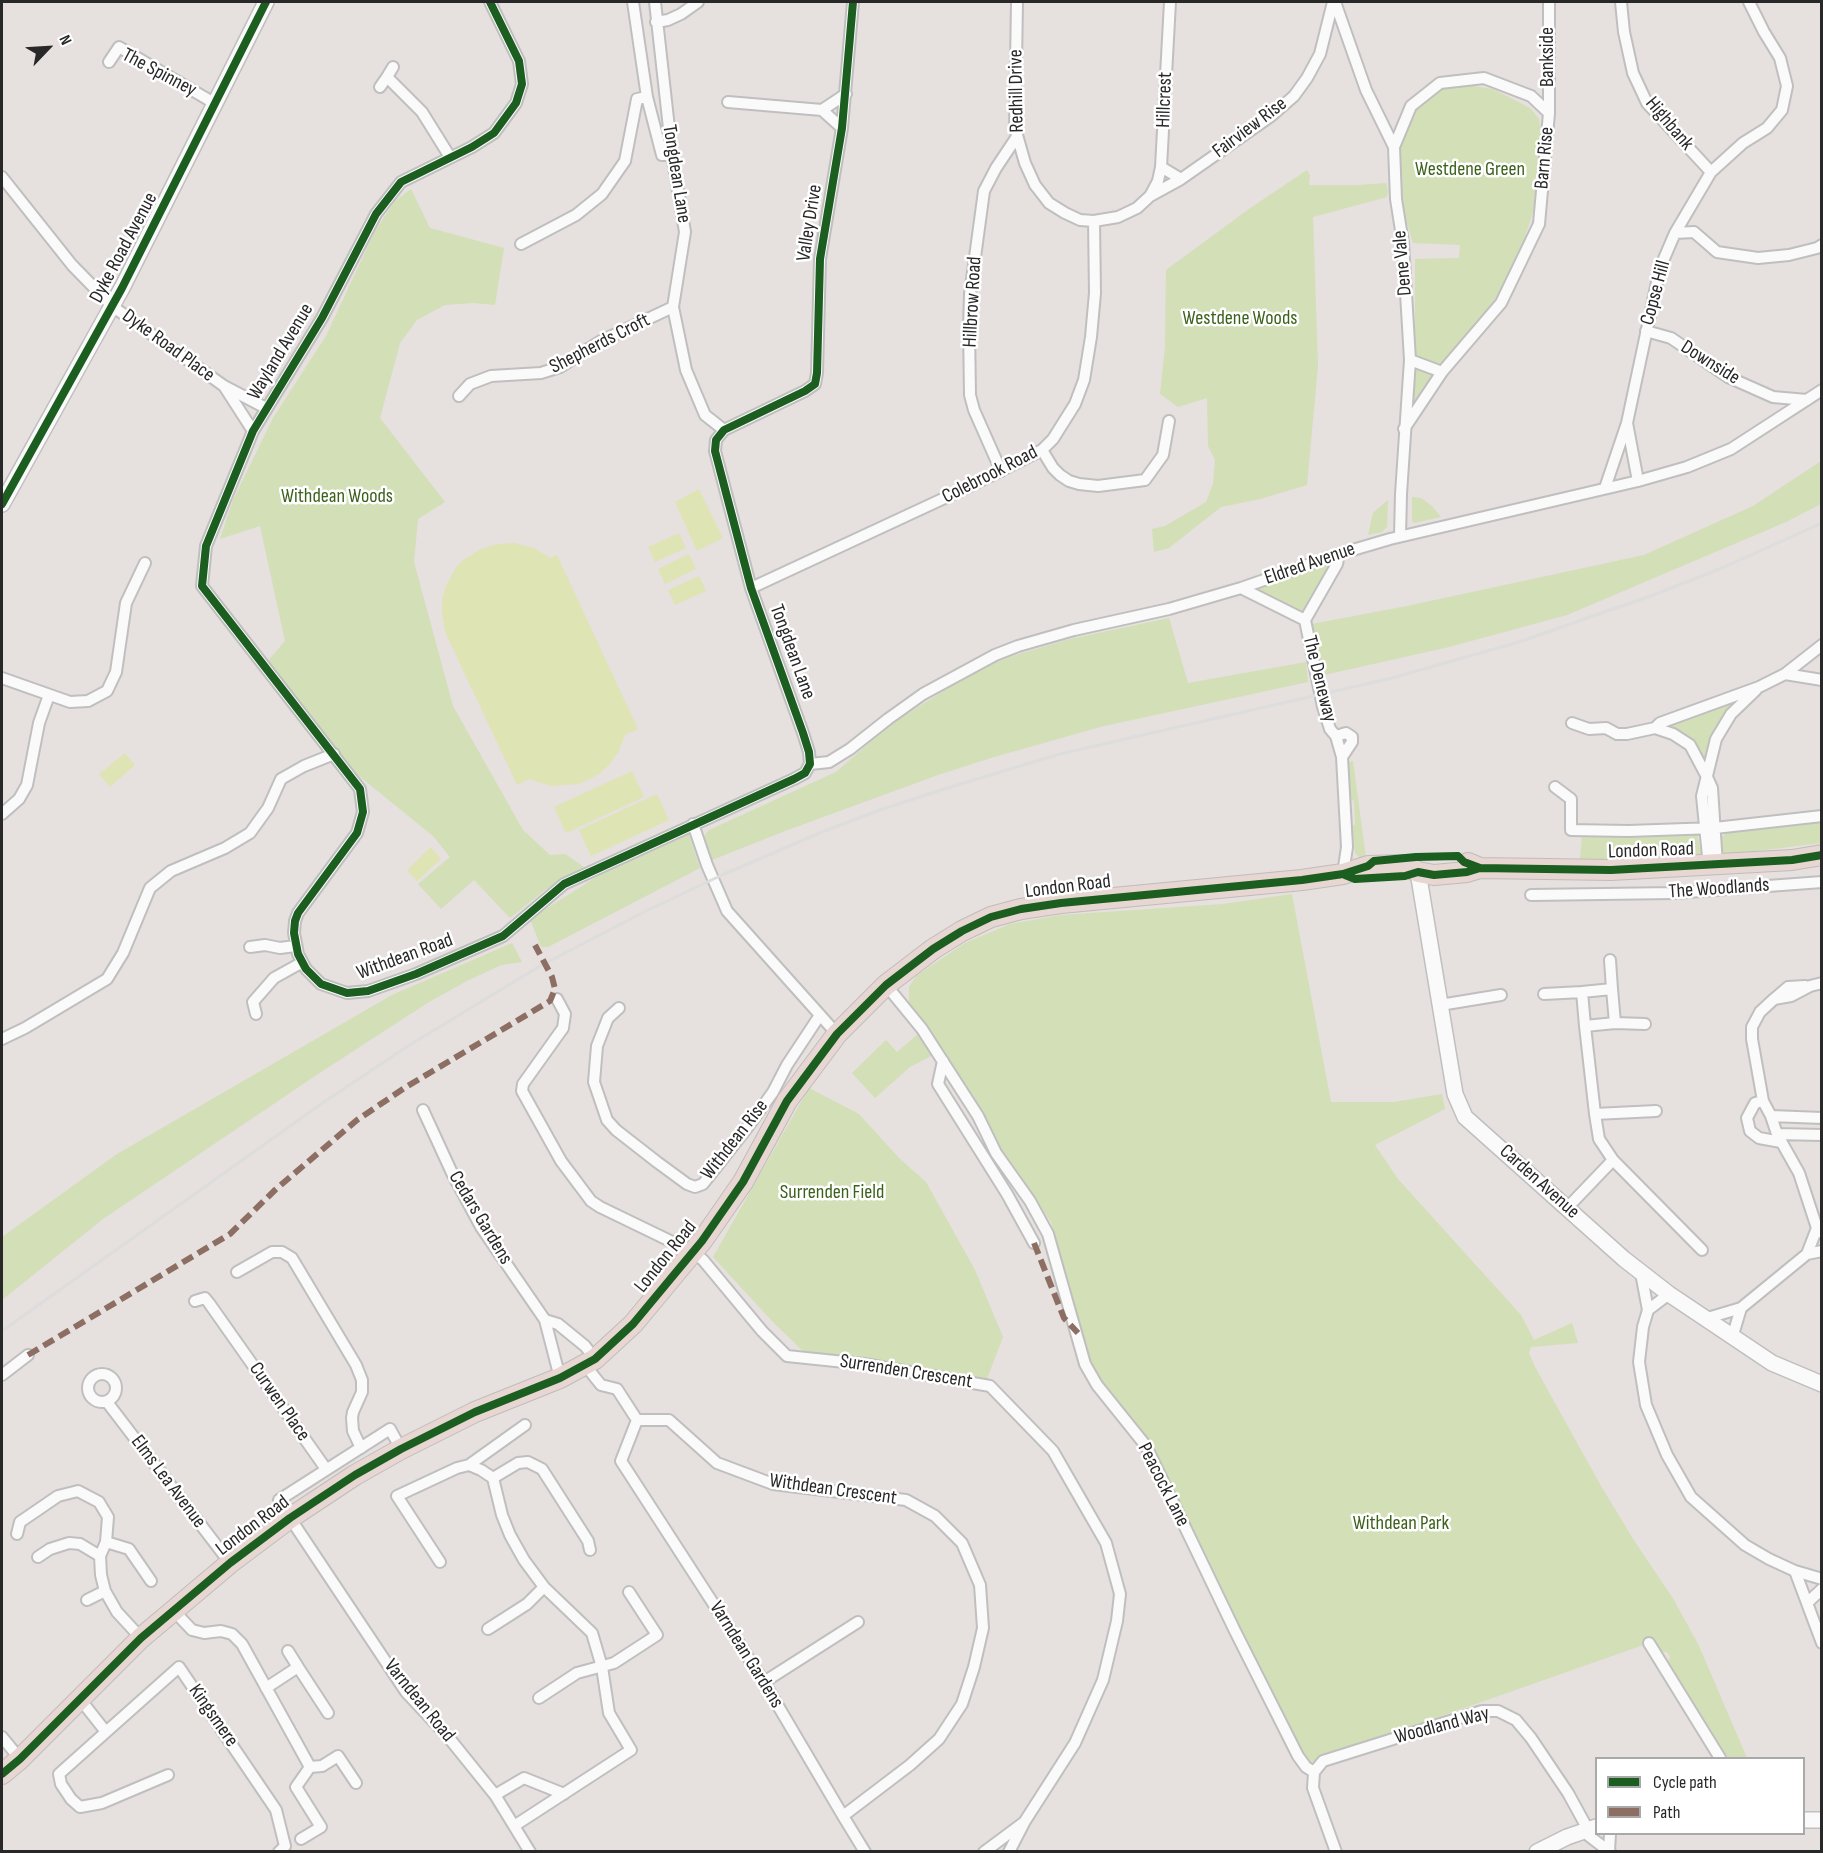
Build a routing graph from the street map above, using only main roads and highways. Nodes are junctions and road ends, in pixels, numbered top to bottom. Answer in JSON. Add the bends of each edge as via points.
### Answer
{"nodes":[{"id":1,"x":1821,"y":855,"type":"edge"},
{"id":2,"x":2,"y":1774,"type":"edge"}],
"edges":[{"from":1,"to":2,"type":"highway","name":"London Road","via":[[1713,865],[1641,881],[1480,867],[1467,872],[1418,872],[1355,879],[1352,871],[1022,909],[963,931],[886,985],[837,1034],[787,1101],[743,1182],[693,1252],[633,1324],[590,1362],[401,1449],[290,1518],[141,1638]]}]}
